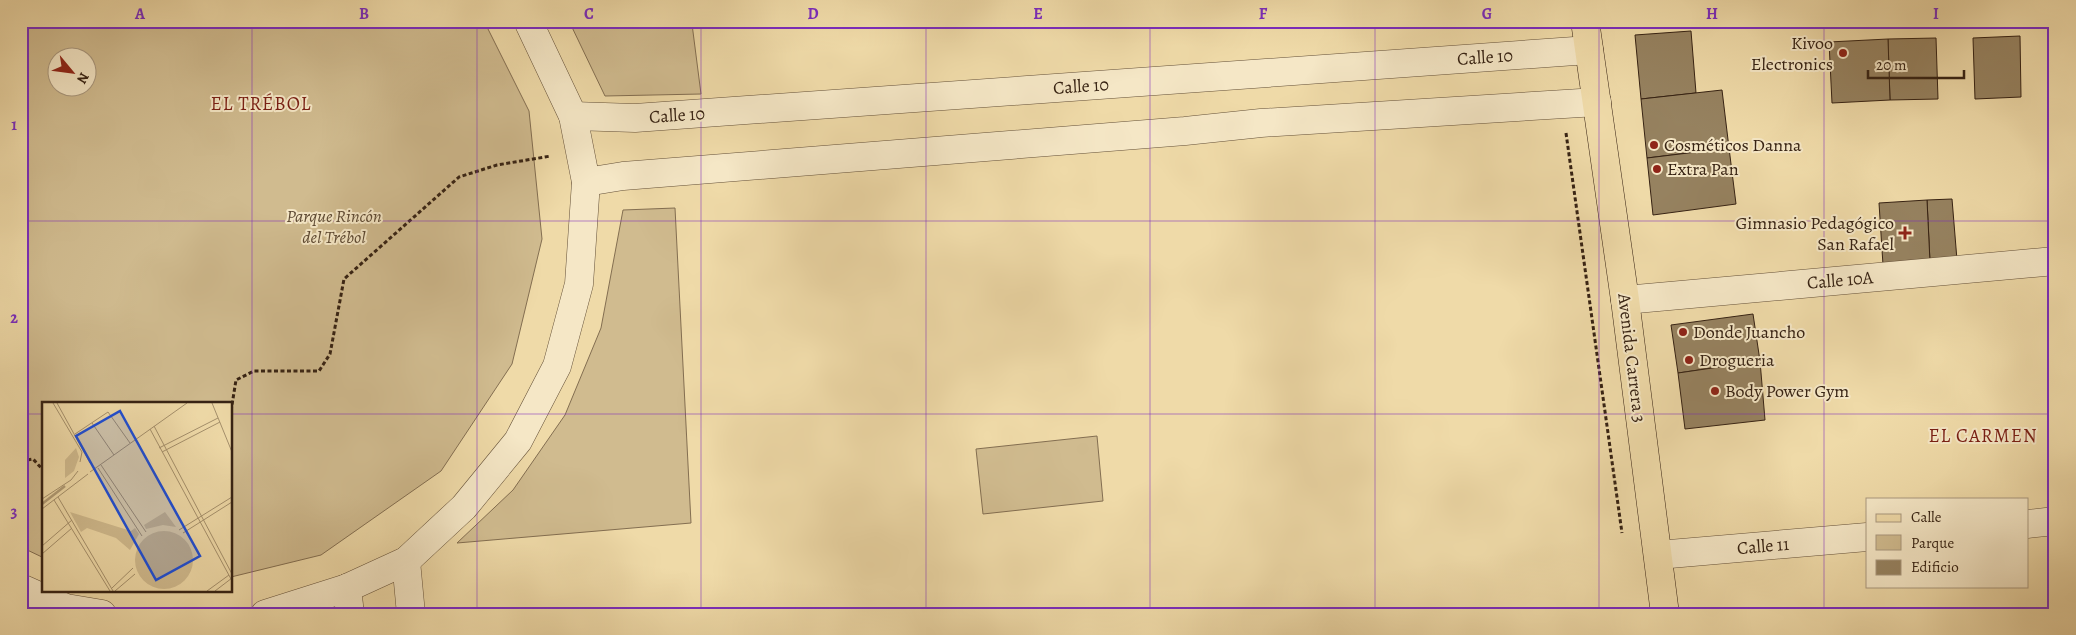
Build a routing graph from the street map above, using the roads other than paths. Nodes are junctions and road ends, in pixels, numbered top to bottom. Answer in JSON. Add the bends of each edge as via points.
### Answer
{"nodes":[{"id":1,"x":528,"y":21,"type":"edge"},
{"id":2,"x":1586,"y":29,"type":"edge"},
{"id":3,"x":1597,"y":102,"type":"junction"},
{"id":4,"x":573,"y":116,"type":"junction"},
{"id":5,"x":586,"y":182,"type":"junction"},
{"id":6,"x":2055,"y":261,"type":"edge"},
{"id":7,"x":1625,"y":300,"type":"junction"},
{"id":8,"x":2055,"y":521,"type":"edge"},
{"id":9,"x":2028,"y":524,"type":"edge"},
{"id":10,"x":1866,"y":537,"type":"edge"},
{"id":11,"x":1658,"y":555,"type":"junction"},
{"id":12,"x":406,"y":560,"type":"junction"},
{"id":13,"x":21,"y":588,"type":"edge"},
{"id":14,"x":348,"y":601,"type":"edge"},
{"id":15,"x":102,"y":614,"type":"edge"},
{"id":16,"x":265,"y":614,"type":"edge"},
{"id":17,"x":411,"y":614,"type":"edge"},
{"id":18,"x":1665,"y":614,"type":"edge"}],
"edges":[{"from":1,"to":4,"type":"street"},
{"from":2,"to":3,"type":"main road","name":"Avenida Carrera 3"},
{"from":2,"to":4,"type":"street","name":"Calle 10","via":[[635,118]]},
{"from":3,"to":5,"type":"street","via":[[1261,123],[632,175]]},
{"from":3,"to":7,"type":"main road","name":"Avenida Carrera 3"},
{"from":4,"to":5,"type":"street"},
{"from":5,"to":12,"type":"street","via":[[579,284],[557,366],[518,440],[464,507]]},
{"from":6,"to":7,"type":"street","name":"Calle 10A"},
{"from":7,"to":11,"type":"main road","name":"Avenida Carrera 3"},
{"from":8,"to":9,"type":"street"},
{"from":10,"to":11,"type":"street","name":"Calle 11"},
{"from":11,"to":18,"type":"main road","name":"Avenida Carrera 3"},
{"from":12,"to":14,"type":"street"},
{"from":12,"to":17,"type":"street"},
{"from":13,"to":15,"type":"street","via":[[66,608]]},
{"from":14,"to":16,"type":"street"}]}
